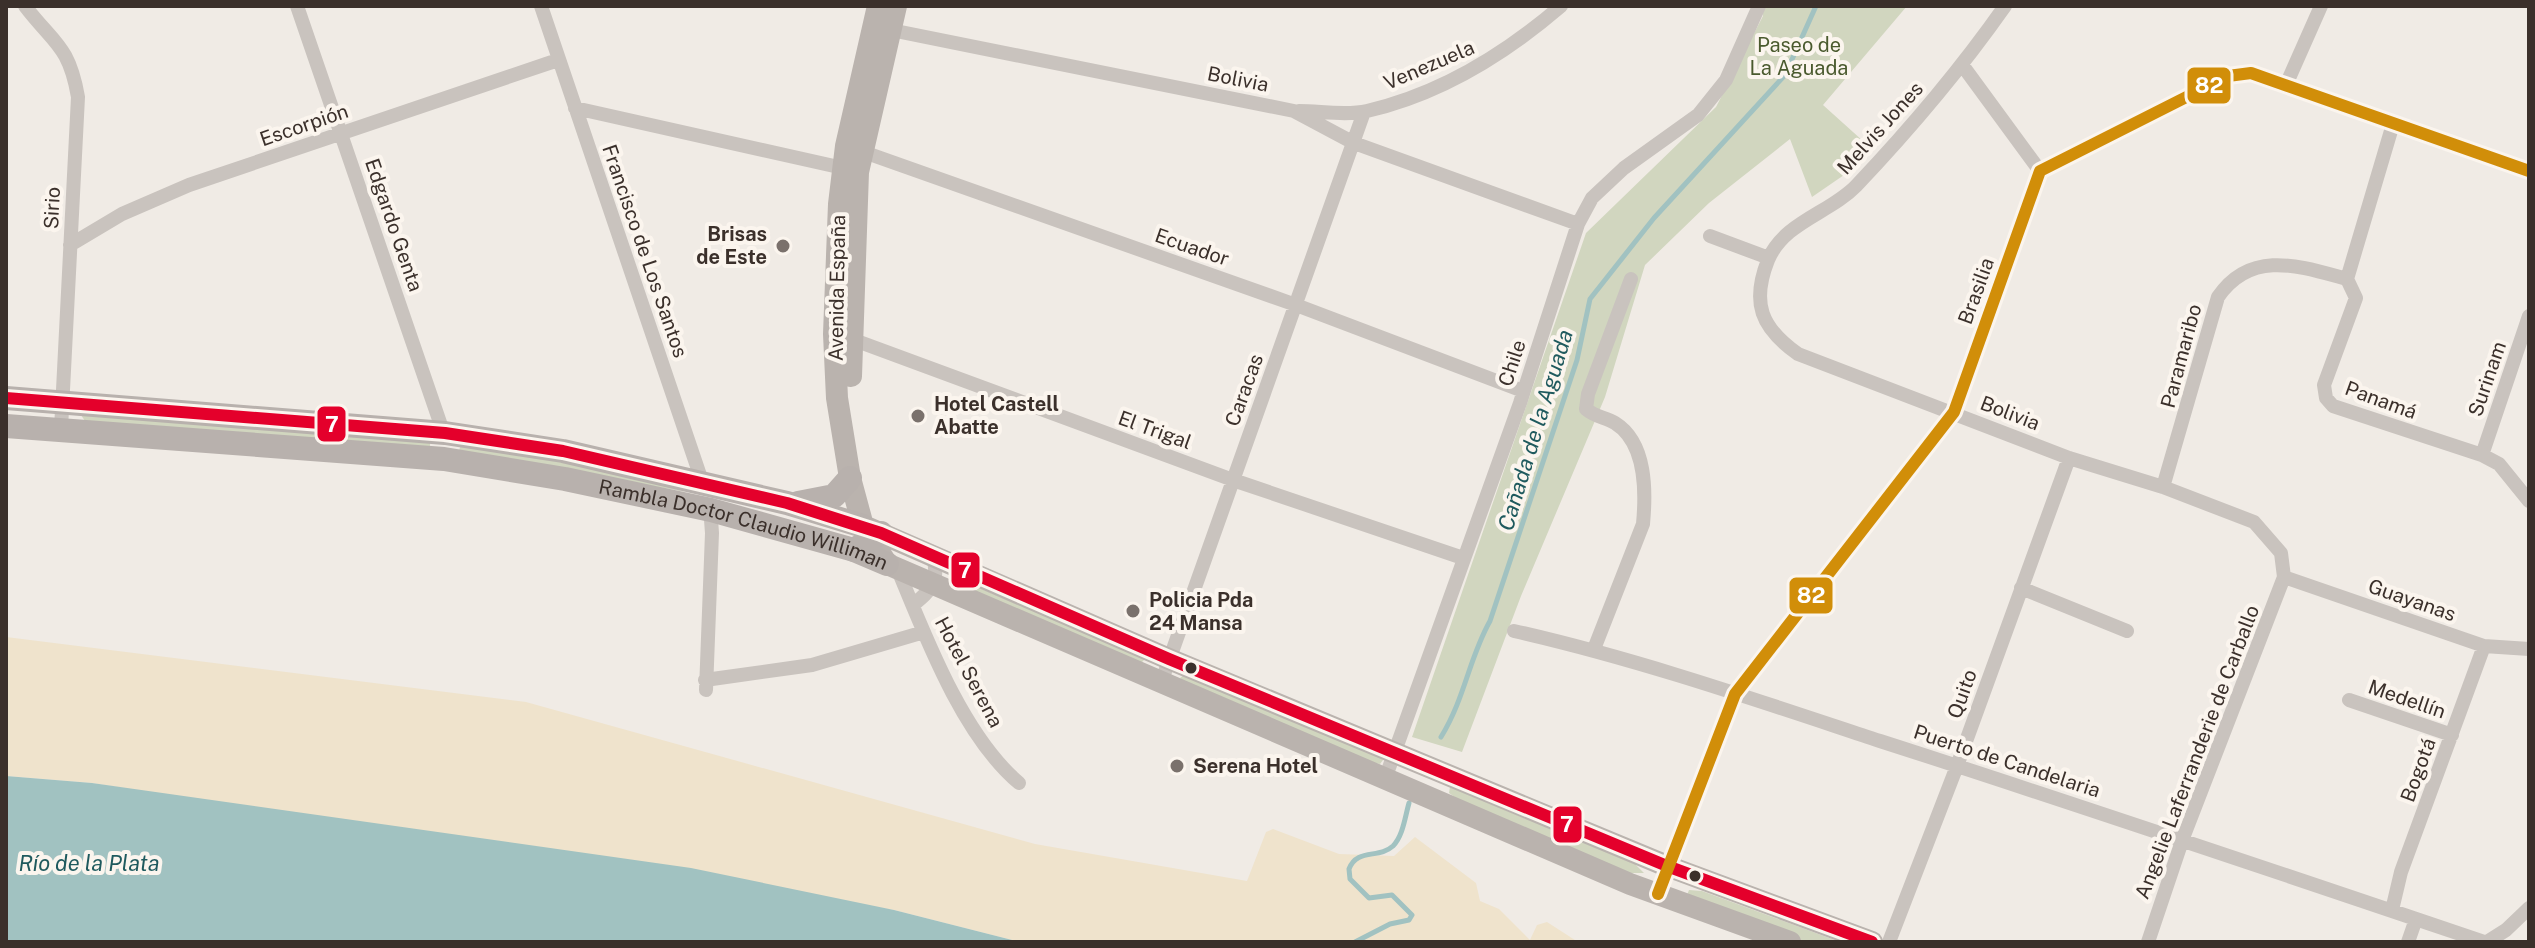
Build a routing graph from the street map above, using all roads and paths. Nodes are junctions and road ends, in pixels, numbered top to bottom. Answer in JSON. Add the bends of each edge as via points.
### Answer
{"nodes":[{"id":1,"x":25,"y":6,"type":"edge"},
{"id":2,"x":297,"y":6,"type":"edge"},
{"id":3,"x":541,"y":6,"type":"edge"},
{"id":4,"x":896,"y":6,"type":"edge"},
{"id":5,"x":1561,"y":6,"type":"edge"},
{"id":6,"x":2005,"y":6,"type":"edge"},
{"id":7,"x":2321,"y":6,"type":"edge"},
{"id":8,"x":1752,"y":8,"type":"edge"},
{"id":9,"x":881,"y":21,"type":"edge"},
{"id":10,"x":558,"y":60,"type":"junction"},
{"id":11,"x":1963,"y":66,"type":"junction"},
{"id":12,"x":2286,"y":85,"type":"junction"},
{"id":13,"x":575,"y":108,"type":"junction"},
{"id":14,"x":1294,"y":111,"type":"junction"},
{"id":15,"x":1364,"y":112,"type":"junction"},
{"id":16,"x":2393,"y":124,"type":"junction"},
{"id":17,"x":341,"y":134,"type":"junction"},
{"id":18,"x":1354,"y":143,"type":"junction"},
{"id":19,"x":853,"y":160,"type":"junction"},
{"id":20,"x":2040,"y":171,"type":"junction"},
{"id":21,"x":2529,"y":171,"type":"edge"},
{"id":22,"x":1578,"y":224,"type":"junction"},
{"id":23,"x":1710,"y":236,"type":"dead end"},
{"id":24,"x":70,"y":245,"type":"junction"},
{"id":25,"x":1769,"y":258,"type":"junction"},
{"id":26,"x":1631,"y":279,"type":"dead end"},
{"id":27,"x":2347,"y":279,"type":"junction"},
{"id":28,"x":1296,"y":305,"type":"junction"},
{"id":29,"x":2529,"y":316,"type":"edge"},
{"id":30,"x":842,"y":336,"type":"junction"},
{"id":31,"x":1523,"y":391,"type":"junction"},
{"id":32,"x":6,"y":398,"type":"edge"},
{"id":33,"x":63,"y":401,"type":"junction"},
{"id":34,"x":1954,"y":412,"type":"junction"},
{"id":35,"x":6,"y":426,"type":"edge"},
{"id":36,"x":61,"y":429,"type":"junction"},
{"id":37,"x":445,"y":433,"type":"junction"},
{"id":38,"x":2482,"y":455,"type":"junction"},
{"id":39,"x":2069,"y":458,"type":"junction"},
{"id":40,"x":444,"y":459,"type":"junction"},
{"id":41,"x":850,"y":478,"type":"junction"},
{"id":42,"x":1233,"y":480,"type":"junction"},
{"id":43,"x":702,"y":482,"type":"junction"},
{"id":44,"x":2163,"y":487,"type":"junction"},
{"id":45,"x":2529,"y":501,"type":"edge"},
{"id":46,"x":787,"y":503,"type":"junction"},
{"id":47,"x":711,"y":510,"type":"junction"},
{"id":48,"x":867,"y":538,"type":"junction"},
{"id":49,"x":933,"y":557,"type":"junction"},
{"id":50,"x":1463,"y":558,"type":"junction"},
{"id":51,"x":893,"y":567,"type":"junction"},
{"id":52,"x":2284,"y":577,"type":"junction"},
{"id":53,"x":934,"y":585,"type":"junction"},
{"id":54,"x":2021,"y":588,"type":"junction"},
{"id":55,"x":913,"y":605,"type":"junction"},
{"id":56,"x":1514,"y":631,"type":"dead end"},
{"id":57,"x":2127,"y":631,"type":"dead end"},
{"id":58,"x":924,"y":632,"type":"junction"},
{"id":59,"x":2484,"y":646,"type":"junction"},
{"id":60,"x":1594,"y":649,"type":"junction"},
{"id":61,"x":2529,"y":649,"type":"edge"},
{"id":62,"x":1169,"y":659,"type":"junction"},
{"id":63,"x":1161,"y":683,"type":"junction"},
{"id":64,"x":1735,"y":694,"type":"junction"},
{"id":65,"x":2349,"y":700,"type":"dead end"},
{"id":66,"x":2452,"y":735,"type":"junction"},
{"id":67,"x":1394,"y":753,"type":"junction"},
{"id":68,"x":1957,"y":766,"type":"junction"},
{"id":69,"x":1019,"y":783,"type":"dead end"},
{"id":70,"x":1405,"y":788,"type":"junction"},
{"id":71,"x":2183,"y":838,"type":"junction"},
{"id":72,"x":1667,"y":866,"type":"junction"},
{"id":73,"x":1658,"y":894,"type":"junction"},
{"id":74,"x":2529,"y":908,"type":"edge"},
{"id":75,"x":2392,"y":910,"type":"junction"},
{"id":76,"x":2416,"y":919,"type":"junction"},
{"id":77,"x":1790,"y":942,"type":"edge"},
{"id":78,"x":1872,"y":942,"type":"edge"},
{"id":79,"x":1889,"y":942,"type":"edge"},
{"id":80,"x":2148,"y":942,"type":"edge"},
{"id":81,"x":2408,"y":942,"type":"edge"},
{"id":82,"x":2485,"y":942,"type":"edge"}],
"edges":[{"from":1,"to":24,"type":"street","name":"Sirio","via":[[63,48],[78,97]]},
{"from":2,"to":17,"type":"street","name":"Edgardo Genta"},
{"from":3,"to":10,"type":"street","name":"Francisco de Los Santos"},
{"from":4,"to":9,"type":"main road","name":"Avenida España"},
{"from":5,"to":15,"type":"street","name":"Venezuela","via":[[1475,70]]},
{"from":6,"to":11,"type":"street","name":"Melvis Jones"},
{"from":7,"to":12,"type":"street"},
{"from":8,"to":22,"type":"street","name":"Chile","via":[[1726,80],[1698,115],[1624,168],[1592,198]]},
{"from":9,"to":14,"type":"street","name":"Bolivia"},
{"from":9,"to":19,"type":"main road","name":"Avenida España"},
{"from":10,"to":13,"type":"street","name":"Francisco de Los Santos"},
{"from":10,"to":17,"type":"street","name":"Escorpión"},
{"from":11,"to":20,"type":"street"},
{"from":11,"to":25,"type":"street","name":"Melvis Jones","via":[[1853,189],[1790,232]]},
{"from":12,"to":16,"type":"street"},
{"from":12,"to":20,"type":"street","via":[[2251,73],[2228,76]]},
{"from":13,"to":19,"type":"street","name":"Ecuador"},
{"from":13,"to":43,"type":"street","name":"Francisco de Los Santos"},
{"from":14,"to":15,"type":"street","name":"Venezuela"},
{"from":14,"to":18,"type":"street","name":"Bolivia"},
{"from":15,"to":18,"type":"street","name":"Caracas"},
{"from":16,"to":21,"type":"street"},
{"from":16,"to":27,"type":"street"},
{"from":17,"to":24,"type":"street","name":"Escorpión","via":[[189,185],[122,214]]},
{"from":17,"to":37,"type":"street","name":"Edgardo Genta"},
{"from":18,"to":22,"type":"street","name":"Bolivia"},
{"from":18,"to":28,"type":"street","name":"Caracas"},
{"from":19,"to":28,"type":"street","name":"Ecuador"},
{"from":19,"to":30,"type":"main road","name":"Avenida España","via":[[839,204]]},
{"from":20,"to":34,"type":"street","name":"Brasilia"},
{"from":22,"to":31,"type":"street","name":"Chile"},
{"from":23,"to":25,"type":"street"},
{"from":24,"to":33,"type":"street","name":"Sirio"},
{"from":25,"to":34,"type":"street","name":"Bolivia","via":[[1759,291],[1761,310],[1778,340],[1824,366]]},
{"from":26,"to":60,"type":"street","via":[[1586,409],[1616,423],[1638,453],[1645,487],[1643,524]]},
{"from":27,"to":38,"type":"street","name":"Panamá","via":[[2356,298],[2324,385],[2326,398],[2333,406]]},
{"from":27,"to":44,"type":"street","name":"Paramaribo","via":[[2299,266],[2261,264],[2228,283],[2211,312]]},
{"from":28,"to":31,"type":"street","name":"Ecuador"},
{"from":28,"to":42,"type":"street","name":"Caracas"},
{"from":29,"to":38,"type":"street","name":"Surinam"},
{"from":30,"to":41,"type":"main road","name":"Avenida España","via":[[837,398]]},
{"from":30,"to":42,"type":"street","name":"El Trigal"},
{"from":30,"to":48,"type":"main road","name":"Avenida España"},
{"from":31,"to":50,"type":"street","name":"Chile"},
{"from":32,"to":33,"type":"main road","name":"Rambla Doctor Claudio Williman"},
{"from":33,"to":36,"type":"street","name":"Sirio"},
{"from":33,"to":37,"type":"main road","name":"Rambla Doctor Claudio Williman"},
{"from":34,"to":39,"type":"street","name":"Bolivia"},
{"from":34,"to":64,"type":"street","name":"Brasilia"},
{"from":35,"to":36,"type":"main road","name":"Rambla Doctor Claudio Williman"},
{"from":36,"to":40,"type":"main road","name":"Rambla Doctor Claudio Williman"},
{"from":37,"to":40,"type":"street","name":"Edgardo Genta"},
{"from":37,"to":43,"type":"main road","name":"Rambla Doctor Claudio Williman","via":[[563,451]]},
{"from":38,"to":45,"type":"street","name":"Panamá","via":[[2499,464]]},
{"from":39,"to":44,"type":"street","name":"Bolivia"},
{"from":39,"to":54,"type":"street","name":"Quito"},
{"from":40,"to":47,"type":"main road","name":"Rambla Doctor Claudio Williman"},
{"from":41,"to":46,"type":"main road","via":[[834,496]]},
{"from":41,"to":48,"type":"main road","name":"Avenida España"},
{"from":42,"to":50,"type":"street","name":"El Trigal"},
{"from":42,"to":62,"type":"street","name":"Caracas"},
{"from":43,"to":46,"type":"main road","name":"Rambla Doctor Claudio Williman"},
{"from":43,"to":47,"type":"street","name":"Francisco de Los Santos"},
{"from":44,"to":52,"type":"street","name":"Bolivia","via":[[2254,522],[2281,553]]},
{"from":46,"to":48,"type":"main road","name":"Rambla Doctor Claudio Williman"},
{"from":47,"to":48,"type":"main road","name":"Rambla Doctor Claudio Williman"},
{"from":47,"to":58,"type":"street","name":"Francisco de Los Santos","via":[[706,685],[812,665]]},
{"from":48,"to":49,"type":"main road","name":"Rambla Doctor Claudio Williman"},
{"from":48,"to":51,"type":"main road","name":"Rambla Doctor Claudio Williman"},
{"from":49,"to":53,"type":"street","via":[[938,576]]},
{"from":49,"to":62,"type":"main road","name":"Rambla Doctor Claudio Williman"},
{"from":50,"to":67,"type":"street","name":"Chile"},
{"from":51,"to":53,"type":"main road","name":"Rambla Doctor Claudio Williman"},
{"from":51,"to":55,"type":"street","name":"Hotel Serena"},
{"from":52,"to":59,"type":"street","name":"Guayanas"},
{"from":52,"to":71,"type":"street","name":"Angelie Laferranderie de Carballo"},
{"from":53,"to":55,"type":"street"},
{"from":53,"to":63,"type":"main road","name":"Rambla Doctor Claudio Williman"},
{"from":54,"to":57,"type":"street"},
{"from":54,"to":68,"type":"street","name":"Quito"},
{"from":55,"to":58,"type":"street","name":"Hotel Serena"},
{"from":56,"to":60,"type":"street","name":"Puerto de Candelaria"},
{"from":58,"to":69,"type":"street","name":"Hotel Serena","via":[[986,747]]},
{"from":59,"to":61,"type":"street","name":"Guayanas"},
{"from":59,"to":66,"type":"street","name":"Bogotá"},
{"from":60,"to":64,"type":"street","name":"Puerto de Candelaria"},
{"from":62,"to":63,"type":"street","name":"Caracas"},
{"from":62,"to":67,"type":"main road","name":"Rambla Doctor Claudio Williman"},
{"from":63,"to":70,"type":"main road","name":"Rambla Doctor Claudio Williman"},
{"from":64,"to":68,"type":"street","name":"Puerto de Candelaria"},
{"from":64,"to":72,"type":"street","name":"Brasilia"},
{"from":65,"to":66,"type":"street","name":"Medellín"},
{"from":66,"to":75,"type":"street","name":"Bogotá"},
{"from":67,"to":70,"type":"street","name":"Chile"},
{"from":67,"to":72,"type":"main road","name":"Rambla Doctor Claudio Williman"},
{"from":68,"to":71,"type":"street","name":"Puerto de Candelaria"},
{"from":68,"to":79,"type":"street","name":"Quito"},
{"from":70,"to":73,"type":"main road","name":"Rambla Doctor Claudio Williman"},
{"from":71,"to":75,"type":"street","name":"Puerto de Candelaria"},
{"from":71,"to":80,"type":"street","name":"Angelie Laferranderie de Carballo"},
{"from":72,"to":73,"type":"street","name":"Brasilia"},
{"from":72,"to":78,"type":"main road","name":"Rambla Doctor Claudio Williman"},
{"from":73,"to":77,"type":"main road","name":"Rambla Doctor Claudio Williman"},
{"from":74,"to":82,"type":"street"},
{"from":75,"to":76,"type":"street","name":"Puerto de Candelaria"},
{"from":76,"to":81,"type":"street"},
{"from":76,"to":82,"type":"street","name":"Puerto de Candelaria"}]}
